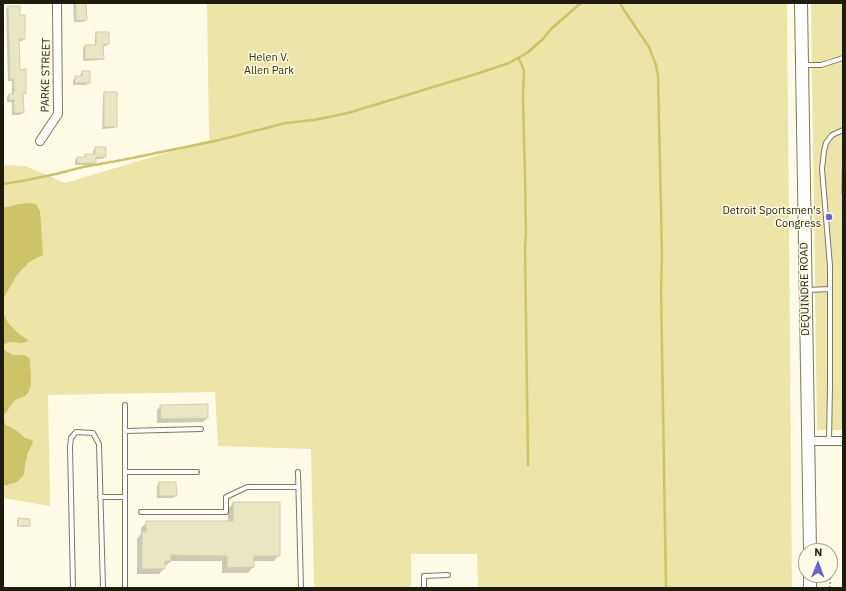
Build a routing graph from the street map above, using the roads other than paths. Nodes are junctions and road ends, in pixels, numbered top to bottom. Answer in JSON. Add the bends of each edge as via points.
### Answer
{"nodes":[{"id":1,"x":57,"y":3,"type":"edge"},
{"id":2,"x":801,"y":3,"type":"edge"},
{"id":3,"x":843,"y":58,"type":"edge"},
{"id":4,"x":802,"y":65,"type":"junction"},
{"id":5,"x":843,"y":130,"type":"edge"},
{"id":6,"x":40,"y":141,"type":"dead end"},
{"id":7,"x":830,"y":289,"type":"junction"},
{"id":8,"x":805,"y":290,"type":"junction"},
{"id":9,"x":125,"y":406,"type":"dead end"},
{"id":10,"x":201,"y":429,"type":"dead end"},
{"id":11,"x":125,"y":431,"type":"junction"},
{"id":12,"x":808,"y":441,"type":"junction"},
{"id":13,"x":829,"y":441,"type":"junction"},
{"id":14,"x":843,"y":441,"type":"edge"},
{"id":15,"x":125,"y":472,"type":"junction"},
{"id":16,"x":197,"y":472,"type":"dead end"},
{"id":17,"x":298,"y":472,"type":"dead end"},
{"id":18,"x":298,"y":488,"type":"junction"},
{"id":19,"x":125,"y":496,"type":"junction"},
{"id":20,"x":100,"y":497,"type":"junction"},
{"id":21,"x":141,"y":512,"type":"dead end"},
{"id":22,"x":810,"y":543,"type":"edge"},
{"id":23,"x":448,"y":576,"type":"dead end"},
{"id":24,"x":73,"y":588,"type":"edge"},
{"id":25,"x":103,"y":588,"type":"edge"},
{"id":26,"x":125,"y":588,"type":"edge"},
{"id":27,"x":301,"y":588,"type":"edge"},
{"id":28,"x":424,"y":588,"type":"edge"}],
"edges":[{"from":1,"to":6,"type":"street","name":"PARKE STREET","via":[[58,114]]},
{"from":2,"to":4,"type":"main road","name":"DEQUINDRE ROAD"},
{"from":3,"to":4,"type":"lane","via":[[821,65]]},
{"from":4,"to":8,"type":"main road","name":"DEQUINDRE ROAD"},
{"from":5,"to":7,"type":"lane","via":[[832,135],[826,143],[823,160]]},
{"from":7,"to":8,"type":"lane"},
{"from":7,"to":13,"type":"lane"},
{"from":8,"to":12,"type":"main road","name":"DEQUINDRE ROAD"},
{"from":9,"to":11,"type":"lane"},
{"from":10,"to":11,"type":"lane"},
{"from":11,"to":15,"type":"lane"},
{"from":12,"to":13,"type":"street"},
{"from":12,"to":22,"type":"main road","name":"DEQUINDRE ROAD"},
{"from":13,"to":14,"type":"street"},
{"from":15,"to":16,"type":"lane"},
{"from":15,"to":19,"type":"lane"},
{"from":17,"to":18,"type":"lane"},
{"from":18,"to":21,"type":"lane","via":[[247,487],[226,497],[226,512]]},
{"from":18,"to":27,"type":"lane"},
{"from":19,"to":20,"type":"lane"},
{"from":19,"to":26,"type":"lane"},
{"from":20,"to":24,"type":"lane","via":[[99,444],[92,433],[76,432],[71,438],[70,447]]},
{"from":20,"to":25,"type":"lane"},
{"from":23,"to":28,"type":"lane","via":[[424,576]]}]}
